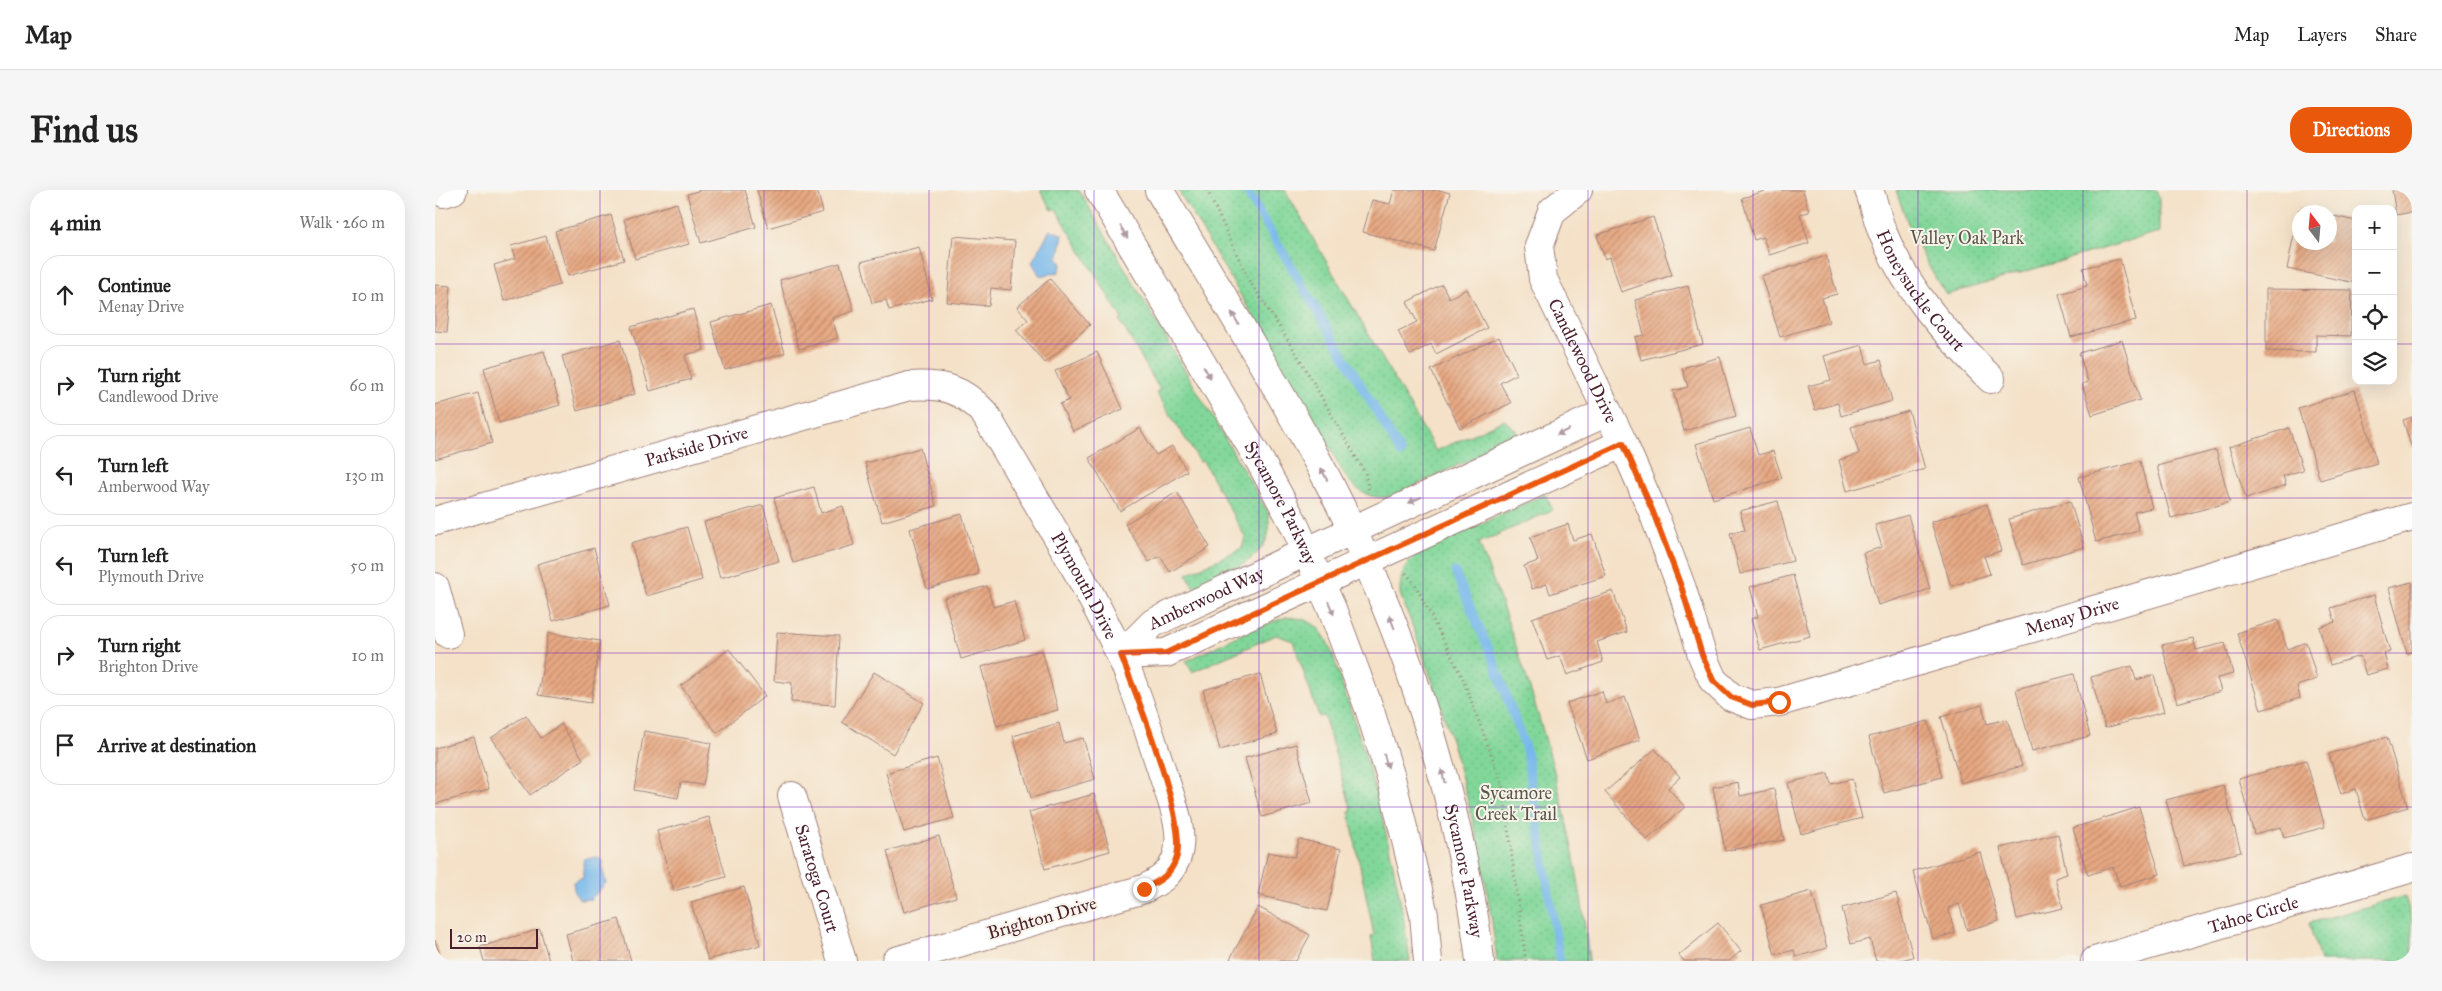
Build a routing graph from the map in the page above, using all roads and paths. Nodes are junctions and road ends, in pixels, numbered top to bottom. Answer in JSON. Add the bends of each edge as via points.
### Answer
{"nodes":[{"id":1,"x":1099,"y":190,"type":"edge"},
{"id":2,"x":1159,"y":190,"type":"edge"},
{"id":3,"x":1578,"y":190,"type":"edge"},
{"id":4,"x":1869,"y":190,"type":"edge"},
{"id":5,"x":1991,"y":379,"type":"dead end"},
{"id":6,"x":960,"y":393,"type":"joint"},
{"id":7,"x":1607,"y":412,"type":"junction"},
{"id":8,"x":1623,"y":443,"type":"junction"},
{"id":9,"x":2412,"y":518,"type":"edge"},
{"id":10,"x":435,"y":521,"type":"edge"},
{"id":11,"x":1352,"y":529,"type":"junction"},
{"id":12,"x":1307,"y":551,"type":"junction"},
{"id":13,"x":1367,"y":562,"type":"junction"},
{"id":14,"x":1321,"y":583,"type":"junction"},
{"id":15,"x":435,"y":587,"type":"edge"},
{"id":16,"x":448,"y":634,"type":"dead end"},
{"id":17,"x":1121,"y":655,"type":"junction"},
{"id":18,"x":1731,"y":697,"type":"joint"},
{"id":19,"x":793,"y":796,"type":"dead end"},
{"id":20,"x":1176,"y":858,"type":"joint"},
{"id":21,"x":2412,"y":868,"type":"edge"},
{"id":22,"x":842,"y":961,"type":"edge"},
{"id":23,"x":896,"y":961,"type":"edge"},
{"id":24,"x":1428,"y":961,"type":"edge"},
{"id":25,"x":1479,"y":961,"type":"edge"},
{"id":26,"x":2095,"y":961,"type":"edge"}],
"edges":[{"from":1,"to":12,"type":"street","name":"Sycamore Parkway","one_way":true,"via":[[1261,463]]},
{"from":11,"to":2,"type":"street","name":"Sycamore Parkway","one_way":true,"via":[[1305,438]]},
{"from":3,"to":7,"type":"street","name":"Candlewood Drive","via":[[1552,211],[1539,246],[1543,279]]},
{"from":4,"to":5,"type":"street","name":"Honeysuckle Court","via":[[1882,231],[1909,284],[1949,337]]},
{"from":6,"to":10,"type":"street","name":"Parkside Drive","via":[[935,384],[909,386]]},
{"from":6,"to":17,"type":"street","name":"Plymouth Drive","via":[[985,414]]},
{"from":7,"to":8,"type":"street","name":"Candlewood Drive"},
{"from":7,"to":11,"type":"street","name":"Amberwood Way","one_way":true},
{"from":8,"to":13,"type":"street","name":"Amberwood Way"},
{"from":8,"to":18,"type":"street","name":"Candlewood Drive","via":[[1682,589],[1702,655],[1713,680]]},
{"from":9,"to":18,"type":"street","name":"Menay Drive","via":[[1779,702],[1752,705]]},
{"from":11,"to":12,"type":"street","name":"Amberwood Way"},
{"from":11,"to":13,"type":"street","name":"Sycamore Parkway"},
{"from":12,"to":14,"type":"street","name":"Sycamore Parkway"},
{"from":12,"to":17,"type":"street","name":"Amberwood Way","via":[[1153,623]]},
{"from":13,"to":14,"type":"street","name":"Amberwood Way"},
{"from":25,"to":13,"type":"street","name":"Sycamore Parkway","one_way":true,"via":[[1464,861],[1441,769],[1413,676]]},
{"from":14,"to":17,"type":"street","name":"Amberwood Way","via":[[1166,653]]},
{"from":14,"to":24,"type":"street","name":"Sycamore Parkway","one_way":true,"via":[[1369,708],[1391,778],[1424,915]]},
{"from":15,"to":16,"type":"street"},
{"from":17,"to":20,"type":"street","name":"Plymouth Drive","via":[[1174,809],[1179,837]]},
{"from":19,"to":22,"type":"street","name":"Saratoga Court"},
{"from":20,"to":23,"type":"street","name":"Brighton Drive","via":[[1166,878],[1144,889]]},
{"from":21,"to":26,"type":"street","name":"Tahoe Circle"}]}
